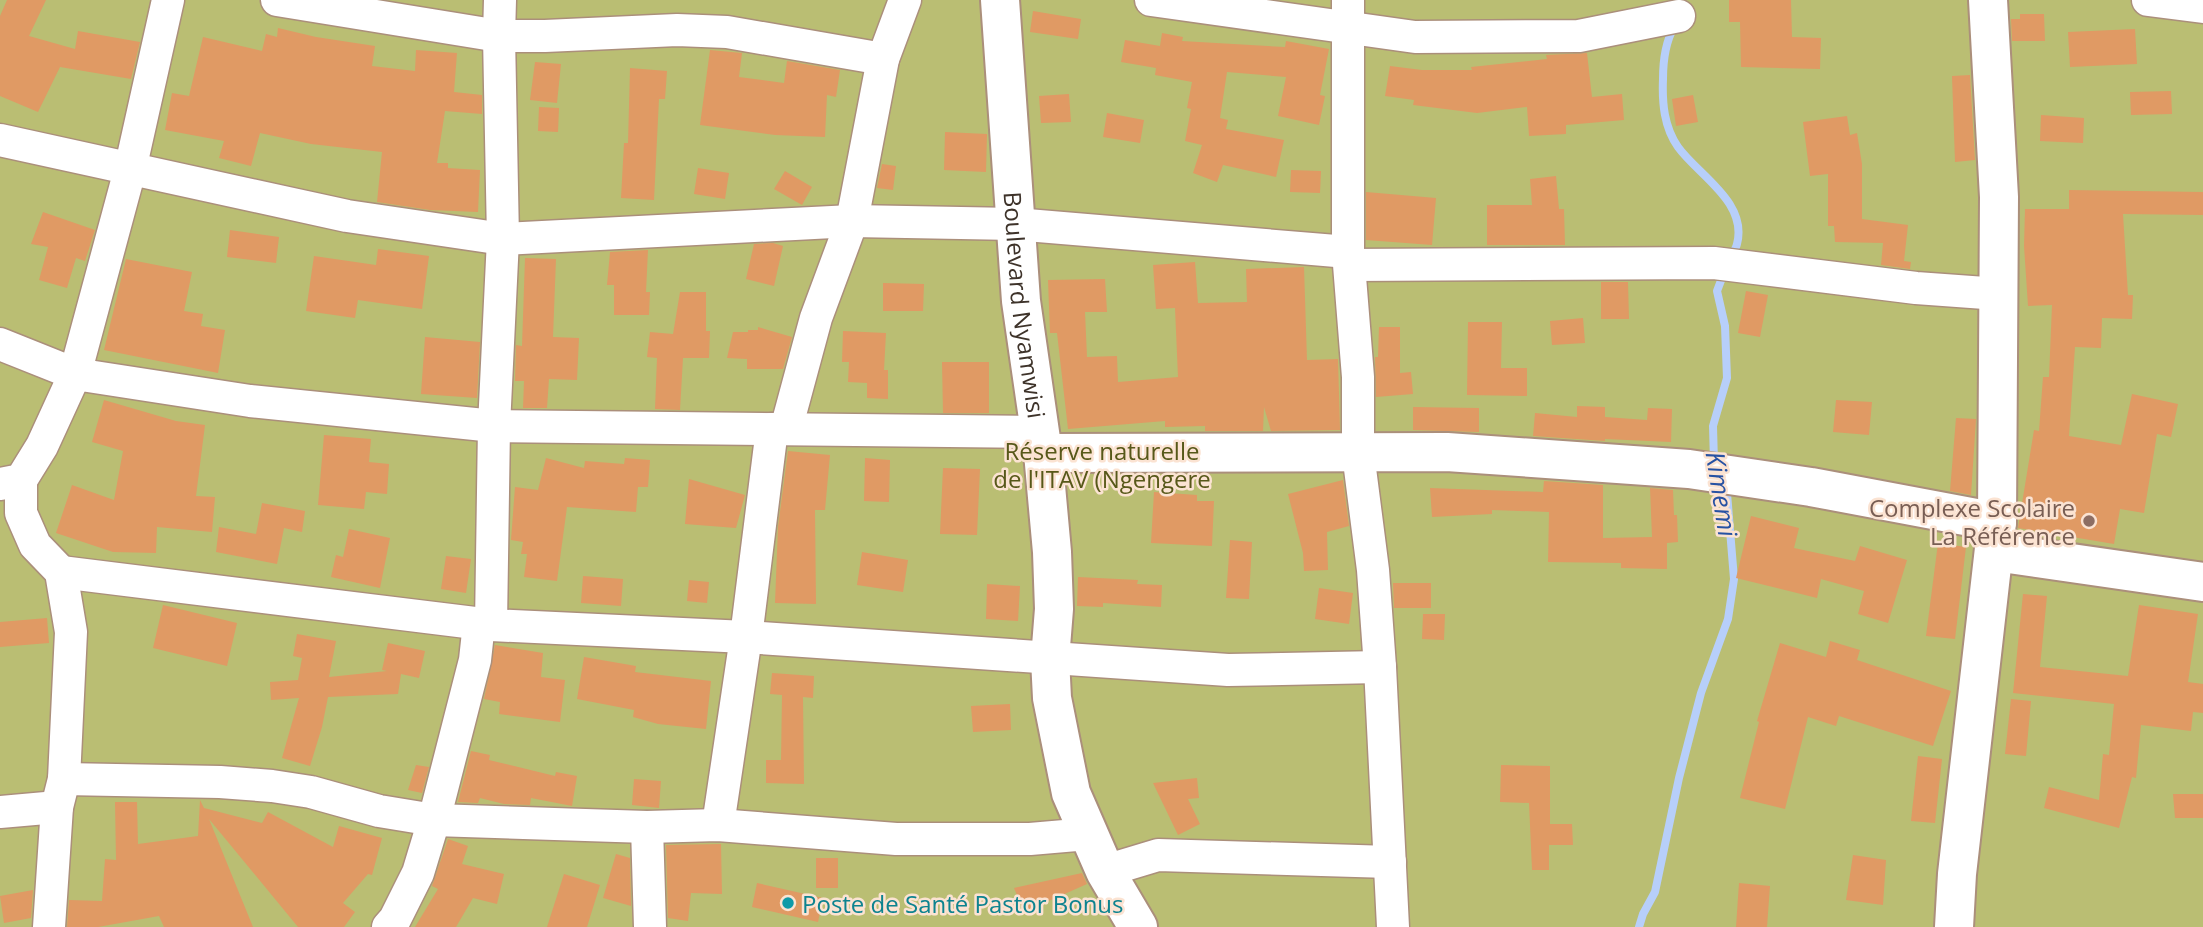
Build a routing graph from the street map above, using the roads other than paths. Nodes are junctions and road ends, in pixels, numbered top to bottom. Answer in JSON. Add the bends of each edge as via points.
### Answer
{"nodes":[{"id":1,"x":168,"y":0,"type":"edge"},
{"id":2,"x":277,"y":0,"type":"edge"},
{"id":3,"x":500,"y":0,"type":"edge"},
{"id":4,"x":905,"y":0,"type":"edge"},
{"id":5,"x":1000,"y":0,"type":"edge"},
{"id":6,"x":1151,"y":0,"type":"edge"},
{"id":7,"x":1989,"y":0,"type":"edge"},
{"id":8,"x":2148,"y":0,"type":"edge"},
{"id":9,"x":2203,"y":7,"type":"edge"},
{"id":10,"x":1349,"y":15,"type":"edge"},
{"id":11,"x":1679,"y":16,"type":"dead end"},
{"id":12,"x":499,"y":36,"type":"junction"},
{"id":13,"x":883,"y":59,"type":"junction"},
{"id":14,"x":0,"y":141,"type":"edge"},
{"id":15,"x":130,"y":170,"type":"junction"},
{"id":16,"x":852,"y":221,"type":"junction"},
{"id":17,"x":1015,"y":224,"type":"junction"},
{"id":18,"x":503,"y":239,"type":"junction"},
{"id":19,"x":1349,"y":258,"type":"junction"},
{"id":20,"x":1998,"y":294,"type":"junction"},
{"id":21,"x":0,"y":344,"type":"edge"},
{"id":22,"x":75,"y":374,"type":"junction"},
{"id":23,"x":494,"y":426,"type":"junction"},
{"id":24,"x":779,"y":429,"type":"junction"},
{"id":25,"x":1041,"y":442,"type":"junction"},
{"id":26,"x":1358,"y":453,"type":"junction"},
{"id":27,"x":10,"y":482,"type":"edge"},
{"id":28,"x":1996,"y":537,"type":"junction"},
{"id":29,"x":61,"y":572,"type":"junction"},
{"id":30,"x":2203,"y":582,"type":"edge"},
{"id":31,"x":485,"y":624,"type":"junction"},
{"id":32,"x":746,"y":637,"type":"junction"},
{"id":33,"x":1050,"y":659,"type":"junction"},
{"id":34,"x":1380,"y":667,"type":"junction"},
{"id":35,"x":60,"y":793,"type":"junction"},
{"id":36,"x":0,"y":812,"type":"edge"},
{"id":37,"x":434,"y":820,"type":"junction"},
{"id":38,"x":719,"y":825,"type":"junction"},
{"id":39,"x":647,"y":827,"type":"junction"},
{"id":40,"x":1088,"y":834,"type":"junction"},
{"id":41,"x":1390,"y":862,"type":"junction"},
{"id":42,"x":1105,"y":871,"type":"junction"},
{"id":43,"x":49,"y":927,"type":"edge"},
{"id":44,"x":388,"y":927,"type":"edge"},
{"id":45,"x":650,"y":927,"type":"edge"},
{"id":46,"x":1138,"y":927,"type":"edge"},
{"id":47,"x":1393,"y":927,"type":"edge"},
{"id":48,"x":1954,"y":927,"type":"edge"}],
"edges":[{"from":1,"to":15,"type":"street"},
{"from":2,"to":12,"type":"street"},
{"from":3,"to":12,"type":"street"},
{"from":4,"to":13,"type":"street"},
{"from":5,"to":17,"type":"street","name":"Boulevard Nyamwisi"},
{"from":6,"to":10,"type":"street"},
{"from":7,"to":20,"type":"street","via":[[1999,197]]},
{"from":8,"to":9,"type":"street"},
{"from":10,"to":11,"type":"street","via":[[1415,37],[1579,36]]},
{"from":10,"to":19,"type":"street"},
{"from":12,"to":13,"type":"street","via":[[727,32]]},
{"from":12,"to":18,"type":"street"},
{"from":13,"to":16,"type":"street"},
{"from":14,"to":15,"type":"street"},
{"from":15,"to":18,"type":"street","via":[[347,216]]},
{"from":15,"to":22,"type":"street"},
{"from":16,"to":17,"type":"street"},
{"from":16,"to":18,"type":"street"},
{"from":16,"to":24,"type":"street"},
{"from":17,"to":19,"type":"street"},
{"from":17,"to":25,"type":"street","name":"Boulevard Nyamwisi"},
{"from":18,"to":23,"type":"street"},
{"from":19,"to":20,"type":"street","via":[[1729,265],[1916,289]]},
{"from":19,"to":26,"type":"street","via":[[1358,377]]},
{"from":20,"to":28,"type":"street"},
{"from":21,"to":22,"type":"street"},
{"from":22,"to":23,"type":"street","via":[[250,401]]},
{"from":22,"to":27,"type":"street","via":[[42,446]]},
{"from":23,"to":24,"type":"street"},
{"from":23,"to":31,"type":"street"},
{"from":24,"to":25,"type":"street"},
{"from":24,"to":32,"type":"street"},
{"from":25,"to":26,"type":"street"},
{"from":25,"to":33,"type":"street","name":"Boulevard Nyamwisi","via":[[1052,552]]},
{"from":26,"to":28,"type":"street","via":[[1447,452],[1717,473],[1811,486]]},
{"from":26,"to":34,"type":"street"},
{"from":27,"to":29,"type":"street","via":[[35,545]]},
{"from":28,"to":30,"type":"street"},
{"from":28,"to":48,"type":"street"},
{"from":29,"to":31,"type":"street"},
{"from":29,"to":35,"type":"street","via":[[71,632]]},
{"from":31,"to":32,"type":"street"},
{"from":31,"to":37,"type":"street"},
{"from":32,"to":33,"type":"street"},
{"from":32,"to":38,"type":"street"},
{"from":33,"to":34,"type":"street","via":[[1228,670]]},
{"from":33,"to":40,"type":"street","name":"Boulevard Nyamwisi","via":[[1065,766]]},
{"from":34,"to":41,"type":"street"},
{"from":35,"to":36,"type":"street"},
{"from":35,"to":37,"type":"street","via":[[220,782],[311,792]]},
{"from":35,"to":43,"type":"street"},
{"from":37,"to":39,"type":"street"},
{"from":37,"to":44,"type":"street","via":[[418,873]]},
{"from":38,"to":39,"type":"street"},
{"from":38,"to":40,"type":"street","via":[[896,839]]},
{"from":39,"to":45,"type":"street"},
{"from":40,"to":42,"type":"street","name":"Boulevard Nyamwisi"},
{"from":41,"to":42,"type":"street","via":[[1157,855]]},
{"from":41,"to":47,"type":"street"},
{"from":42,"to":46,"type":"street","name":"Boulevard Nyamwisi"}]}
